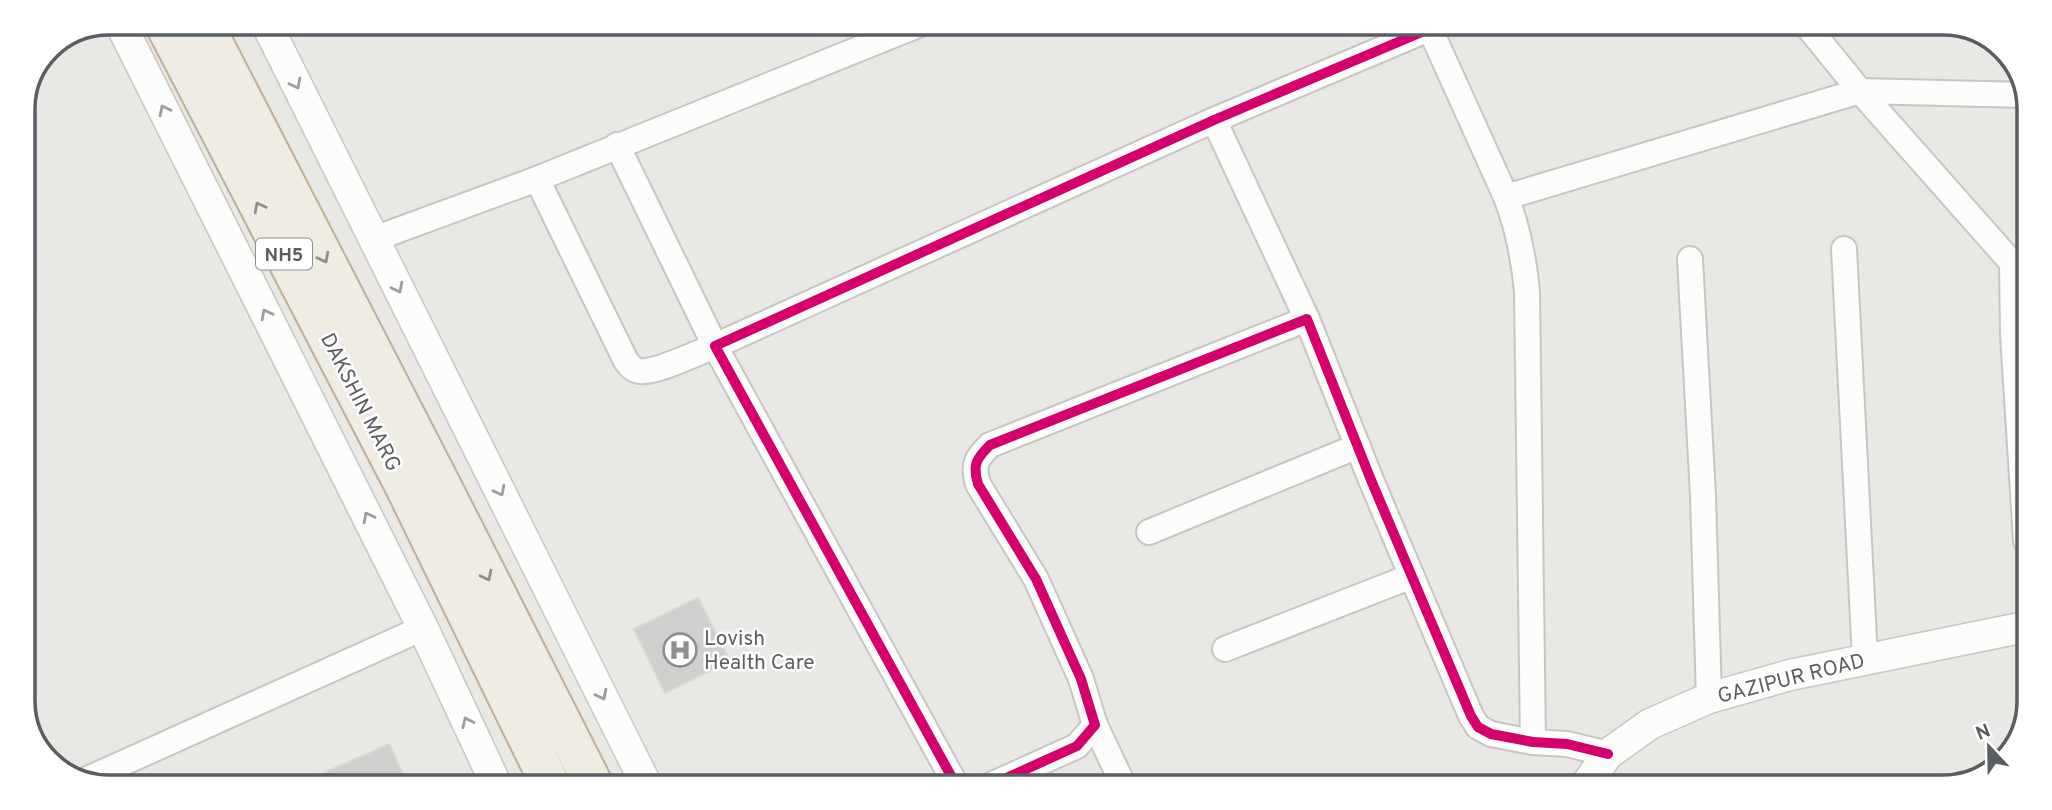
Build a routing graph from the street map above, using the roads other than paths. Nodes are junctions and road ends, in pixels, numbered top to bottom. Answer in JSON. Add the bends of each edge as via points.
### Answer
{"nodes":[{"id":1,"x":126,"y":35,"type":"edge"},
{"id":2,"x":171,"y":35,"type":"edge"},
{"id":3,"x":209,"y":35,"type":"edge"},
{"id":4,"x":272,"y":35,"type":"edge"},
{"id":5,"x":893,"y":35,"type":"edge"},
{"id":6,"x":1414,"y":35,"type":"edge"},
{"id":7,"x":1436,"y":35,"type":"edge"},
{"id":8,"x":1814,"y":35,"type":"edge"},
{"id":9,"x":1860,"y":91,"type":"junction"},
{"id":10,"x":2016,"y":95,"type":"edge"},
{"id":11,"x":1213,"y":120,"type":"junction"},
{"id":12,"x":617,"y":145,"type":"junction"},
{"id":13,"x":537,"y":178,"type":"junction"},
{"id":14,"x":1506,"y":197,"type":"junction"},
{"id":15,"x":374,"y":239,"type":"junction"},
{"id":16,"x":1844,"y":249,"type":"dead end"},
{"id":17,"x":1690,"y":259,"type":"dead end"},
{"id":18,"x":2012,"y":262,"type":"junction"},
{"id":19,"x":2017,"y":268,"type":"edge"},
{"id":20,"x":1307,"y":319,"type":"junction"},
{"id":21,"x":715,"y":346,"type":"junction"},
{"id":22,"x":2017,"y":398,"type":"edge"},
{"id":23,"x":1358,"y":446,"type":"junction"},
{"id":24,"x":419,"y":478,"type":"junction"},
{"id":25,"x":1149,"y":532,"type":"dead end"},
{"id":26,"x":1412,"y":576,"type":"junction"},
{"id":27,"x":423,"y":628,"type":"junction"},
{"id":28,"x":2017,"y":629,"type":"edge"},
{"id":29,"x":1225,"y":649,"type":"dead end"},
{"id":30,"x":1865,"y":659,"type":"junction"},
{"id":31,"x":1709,"y":698,"type":"junction"},
{"id":32,"x":1095,"y":725,"type":"junction"},
{"id":33,"x":1533,"y":742,"type":"junction"},
{"id":34,"x":1608,"y":754,"type":"junction"},
{"id":35,"x":114,"y":775,"type":"edge"},
{"id":36,"x":492,"y":775,"type":"edge"},
{"id":37,"x":546,"y":775,"type":"edge"},
{"id":38,"x":588,"y":775,"type":"edge"},
{"id":39,"x":642,"y":775,"type":"edge"},
{"id":40,"x":951,"y":775,"type":"edge"},
{"id":41,"x":1013,"y":775,"type":"edge"},
{"id":42,"x":1119,"y":775,"type":"edge"},
{"id":43,"x":1593,"y":775,"type":"edge"}],
"edges":[{"from":27,"to":1,"type":"street","one_way":true},
{"from":24,"to":2,"type":"highway","name":"DAKSHIN MARG","number":"NH5","one_way":true},
{"from":3,"to":24,"type":"highway","number":"NH5","one_way":true},
{"from":4,"to":15,"type":"street","one_way":true},
{"from":5,"to":12,"type":"street"},
{"from":6,"to":11,"type":"street"},
{"from":7,"to":14,"type":"street"},
{"from":8,"to":9,"type":"street"},
{"from":9,"to":10,"type":"street"},
{"from":9,"to":14,"type":"street"},
{"from":9,"to":18,"type":"street"},
{"from":11,"to":20,"type":"street"},
{"from":11,"to":21,"type":"street"},
{"from":12,"to":13,"type":"street"},
{"from":12,"to":21,"type":"street"},
{"from":13,"to":15,"type":"street"},
{"from":13,"to":21,"type":"street","via":[[633,369],[656,369]]},
{"from":14,"to":33,"type":"street","via":[[1523,255],[1527,292]]},
{"from":15,"to":39,"type":"street","one_way":true},
{"from":16,"to":30,"type":"street"},
{"from":17,"to":31,"type":"street"},
{"from":18,"to":19,"type":"street"},
{"from":18,"to":22,"type":"street"},
{"from":20,"to":23,"type":"street"},
{"from":20,"to":32,"type":"street","via":[[990,445],[978,457],[974,472],[978,484],[1036,579],[1081,679]]},
{"from":21,"to":40,"type":"street"},
{"from":23,"to":25,"type":"street"},
{"from":23,"to":26,"type":"street"},
{"from":24,"to":37,"type":"highway","name":"DAKSHIN MARG","number":"NH5"},
{"from":24,"to":38,"type":"highway","number":"NH5","one_way":true},
{"from":26,"to":29,"type":"street"},
{"from":26,"to":33,"type":"street","via":[[1478,727]]},
{"from":27,"to":35,"type":"street"},
{"from":36,"to":27,"type":"street","one_way":true},
{"from":28,"to":30,"type":"street","name":"GAZIPUR ROAD"},
{"from":30,"to":31,"type":"street","name":"GAZIPUR ROAD"},
{"from":31,"to":34,"type":"street","name":"GAZIPUR ROAD","via":[[1650,724]]},
{"from":32,"to":41,"type":"street","via":[[1077,746]]},
{"from":32,"to":42,"type":"street"},
{"from":33,"to":34,"type":"street"},
{"from":34,"to":43,"type":"street","name":"GAZIPUR ROAD"}]}
